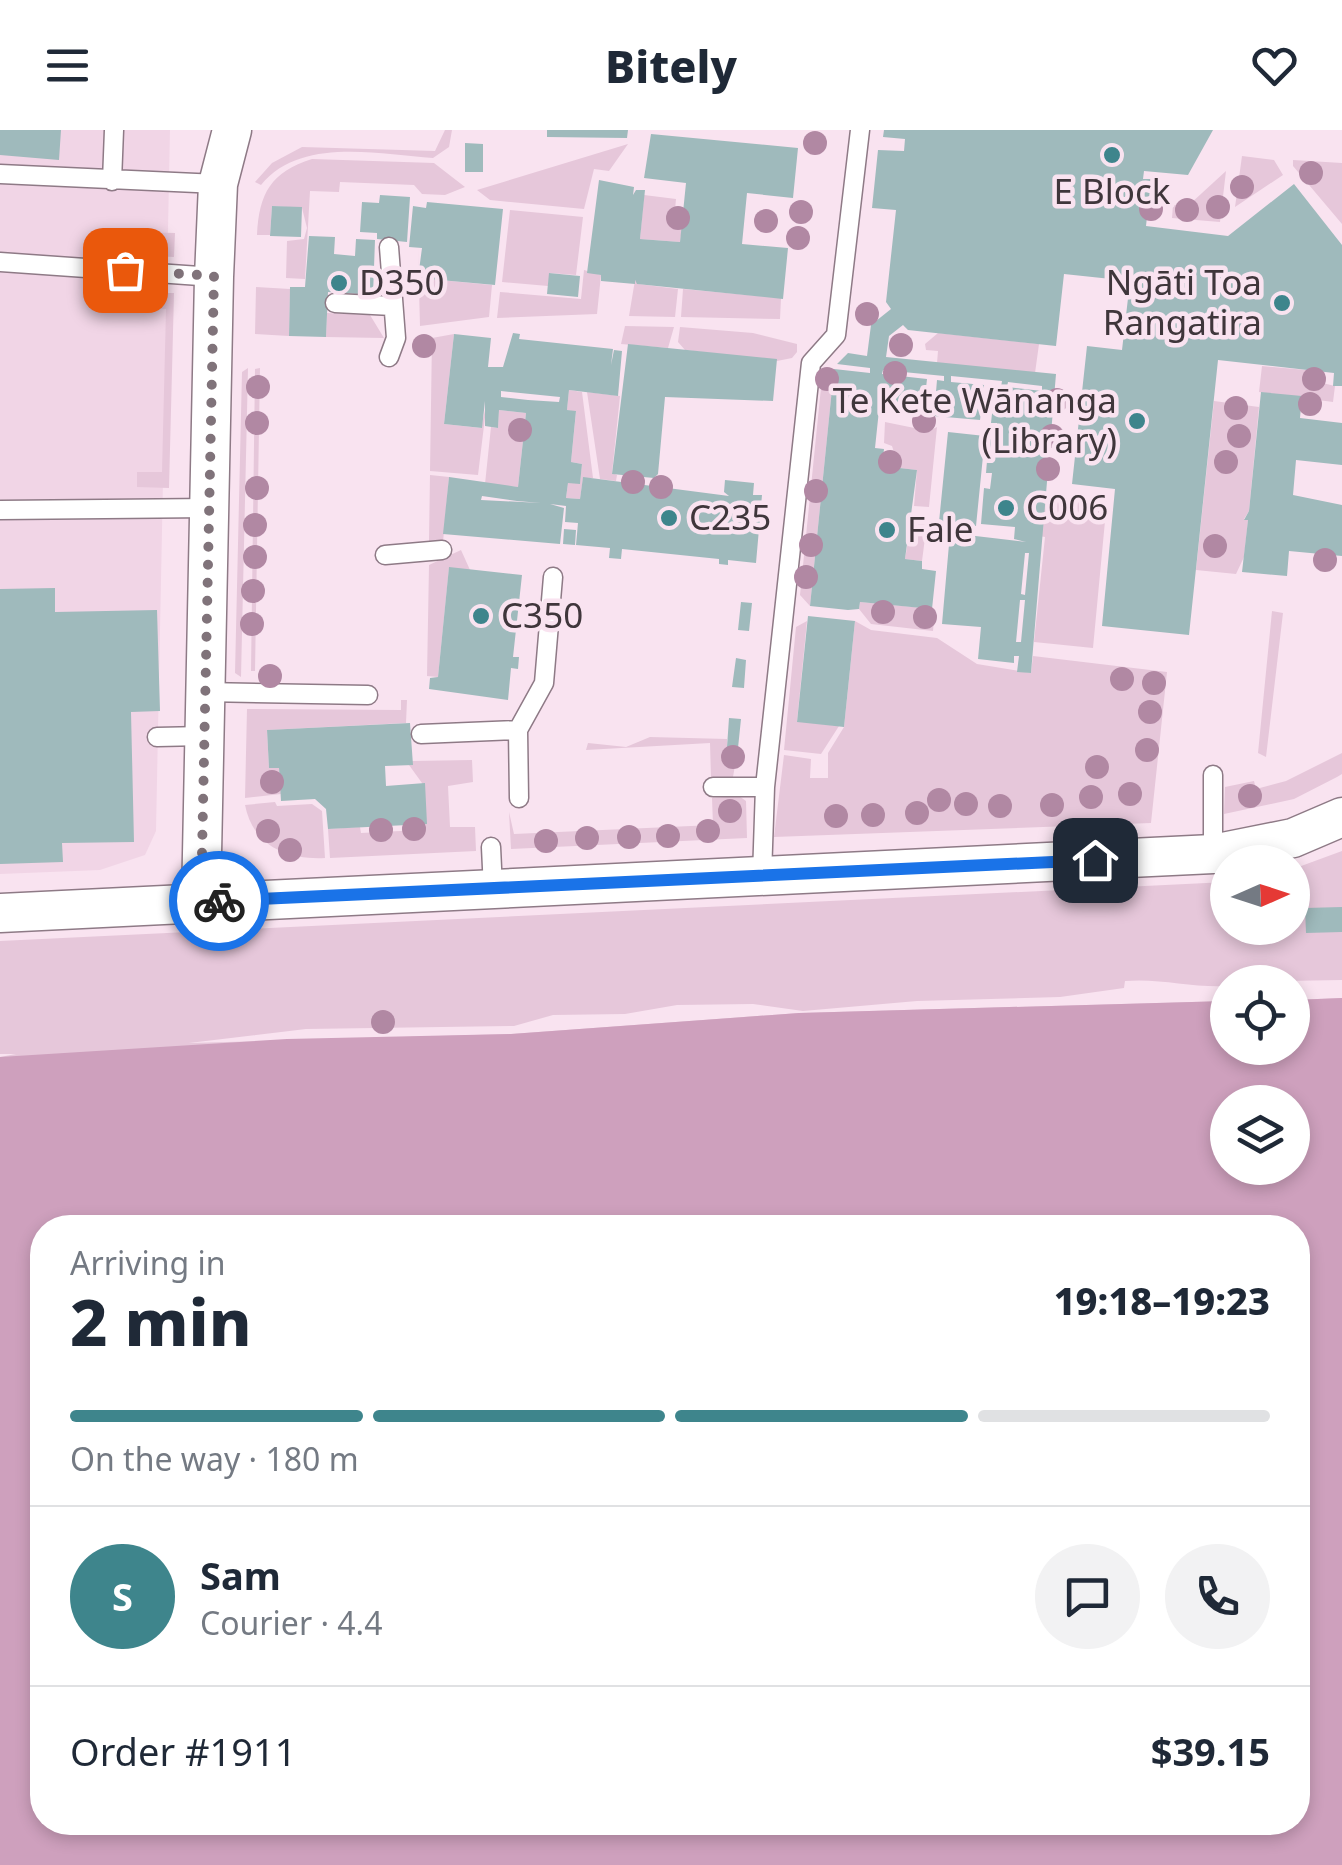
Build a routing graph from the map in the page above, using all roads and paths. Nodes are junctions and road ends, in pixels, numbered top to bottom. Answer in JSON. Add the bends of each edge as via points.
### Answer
{"nodes":[{"id":1,"x":114,"y":130,"type":"edge"},
{"id":2,"x":232,"y":130,"type":"edge"},
{"id":3,"x":860,"y":130,"type":"edge"},
{"id":4,"x":0,"y":174,"type":"edge"},
{"id":5,"x":112,"y":181,"type":"junction"},
{"id":6,"x":218,"y":184,"type":"junction"},
{"id":7,"x":389,"y":247,"type":"dead end"},
{"id":8,"x":0,"y":262,"type":"edge"},
{"id":9,"x":214,"y":276,"type":"junction"},
{"id":10,"x":335,"y":304,"type":"dead end"},
{"id":11,"x":392,"y":306,"type":"junction"},
{"id":12,"x":389,"y":357,"type":"dead end"},
{"id":13,"x":210,"y":508,"type":"junction"},
{"id":14,"x":0,"y":510,"type":"edge"},
{"id":15,"x":442,"y":550,"type":"dead end"},
{"id":16,"x":385,"y":555,"type":"dead end"},
{"id":17,"x":552,"y":577,"type":"dead end"},
{"id":18,"x":204,"y":692,"type":"junction"},
{"id":19,"x":368,"y":695,"type":"dead end"},
{"id":20,"x":518,"y":730,"type":"junction"},
{"id":21,"x":421,"y":734,"type":"dead end"},
{"id":22,"x":203,"y":736,"type":"junction"},
{"id":23,"x":157,"y":737,"type":"dead end"},
{"id":24,"x":1213,"y":775,"type":"dead end"},
{"id":25,"x":765,"y":786,"type":"junction"},
{"id":26,"x":713,"y":787,"type":"dead end"},
{"id":27,"x":519,"y":798,"type":"dead end"},
{"id":28,"x":1342,"y":818,"type":"edge"},
{"id":29,"x":1213,"y":845,"type":"edge"},
{"id":30,"x":1258,"y":845,"type":"edge"},
{"id":31,"x":491,"y":846,"type":"dead end"},
{"id":32,"x":1210,"y":854,"type":"edge"},
{"id":33,"x":762,"y":876,"type":"junction"},
{"id":34,"x":493,"y":888,"type":"junction"},
{"id":35,"x":201,"y":902,"type":"junction"},
{"id":36,"x":0,"y":913,"type":"edge"}],
"edges":[{"from":1,"to":5,"type":"lane"},
{"from":2,"to":6,"type":"street"},
{"from":3,"to":25,"type":"lane","via":[[836,335],[811,363]]},
{"from":4,"to":5,"type":"lane"},
{"from":5,"to":6,"type":"lane"},
{"from":6,"to":9,"type":"street"},
{"from":7,"to":11,"type":"lane"},
{"from":8,"to":9,"type":"lane"},
{"from":9,"to":13,"type":"street"},
{"from":10,"to":11,"type":"lane"},
{"from":11,"to":12,"type":"lane","via":[[396,338]]},
{"from":13,"to":14,"type":"lane"},
{"from":13,"to":18,"type":"street"},
{"from":15,"to":16,"type":"lane"},
{"from":17,"to":20,"type":"lane","via":[[544,683]]},
{"from":18,"to":19,"type":"lane"},
{"from":18,"to":22,"type":"street"},
{"from":20,"to":21,"type":"lane"},
{"from":20,"to":27,"type":"lane"},
{"from":22,"to":23,"type":"lane"},
{"from":22,"to":35,"type":"street"},
{"from":24,"to":29,"type":"lane"},
{"from":25,"to":26,"type":"lane"},
{"from":25,"to":33,"type":"lane"},
{"from":28,"to":30,"type":"street"},
{"from":31,"to":34,"type":"lane"},
{"from":32,"to":33,"type":"street"},
{"from":33,"to":34,"type":"street"},
{"from":34,"to":35,"type":"street"},
{"from":35,"to":36,"type":"street"}]}
